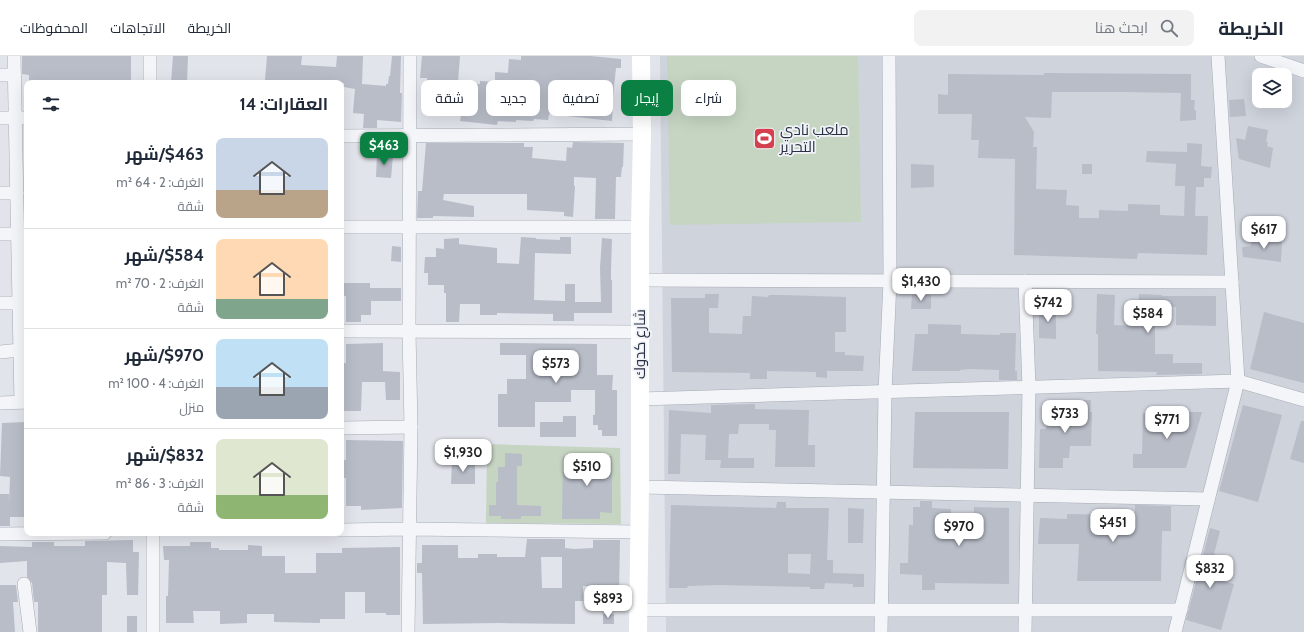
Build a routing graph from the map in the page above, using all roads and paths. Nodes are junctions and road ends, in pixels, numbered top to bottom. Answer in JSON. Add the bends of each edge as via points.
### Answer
{"nodes":[{"id":1,"x":14,"y":56,"type":"edge"},
{"id":2,"x":150,"y":56,"type":"edge"},
{"id":3,"x":410,"y":56,"type":"edge"},
{"id":4,"x":641,"y":56,"type":"edge"},
{"id":5,"x":889,"y":56,"type":"edge"},
{"id":6,"x":1218,"y":56,"type":"edge"},
{"id":7,"x":1261,"y":56,"type":"edge"},
{"id":8,"x":1304,"y":71,"type":"edge"},
{"id":9,"x":14,"y":75,"type":"junction"},
{"id":10,"x":0,"y":76,"type":"edge"},
{"id":11,"x":150,"y":80,"type":"edge"},
{"id":12,"x":0,"y":118,"type":"edge"},
{"id":13,"x":21,"y":118,"type":"edge"},
{"id":14,"x":642,"y":134,"type":"junction"},
{"id":15,"x":344,"y":136,"type":"edge"},
{"id":16,"x":410,"y":136,"type":"junction"},
{"id":17,"x":20,"y":187,"type":"edge"},
{"id":18,"x":0,"y":193,"type":"edge"},
{"id":19,"x":409,"y":226,"type":"junction"},
{"id":20,"x":344,"y":227,"type":"edge"},
{"id":21,"x":640,"y":227,"type":"junction"},
{"id":22,"x":0,"y":234,"type":"edge"},
{"id":23,"x":21,"y":241,"type":"edge"},
{"id":24,"x":640,"y":280,"type":"junction"},
{"id":25,"x":890,"y":281,"type":"junction"},
{"id":26,"x":1026,"y":281,"type":"junction"},
{"id":27,"x":1232,"y":282,"type":"junction"},
{"id":28,"x":0,"y":303,"type":"edge"},
{"id":29,"x":20,"y":303,"type":"junction"},
{"id":30,"x":23,"y":325,"type":"edge"},
{"id":31,"x":344,"y":331,"type":"edge"},
{"id":32,"x":409,"y":331,"type":"junction"},
{"id":33,"x":640,"y":332,"type":"junction"},
{"id":34,"x":20,"y":350,"type":"junction"},
{"id":35,"x":0,"y":352,"type":"edge"},
{"id":36,"x":1238,"y":380,"type":"junction"},
{"id":37,"x":1029,"y":387,"type":"junction"},
{"id":38,"x":885,"y":392,"type":"junction"},
{"id":39,"x":640,"y":399,"type":"junction"},
{"id":40,"x":1304,"y":400,"type":"edge"},
{"id":41,"x":24,"y":402,"type":"edge"},
{"id":42,"x":0,"y":403,"type":"edge"},
{"id":43,"x":411,"y":427,"type":"junction"},
{"id":44,"x":344,"y":428,"type":"edge"},
{"id":45,"x":640,"y":487,"type":"junction"},
{"id":46,"x":883,"y":493,"type":"junction"},
{"id":47,"x":1028,"y":496,"type":"junction"},
{"id":48,"x":1208,"y":499,"type":"junction"},
{"id":49,"x":409,"y":529,"type":"junction"},
{"id":50,"x":344,"y":530,"type":"edge"},
{"id":51,"x":639,"y":532,"type":"junction"},
{"id":52,"x":0,"y":534,"type":"edge"},
{"id":53,"x":24,"y":534,"type":"edge"},
{"id":54,"x":153,"y":536,"type":"edge"},
{"id":55,"x":24,"y":584,"type":"dead end"},
{"id":56,"x":637,"y":610,"type":"junction"},
{"id":57,"x":881,"y":610,"type":"junction"},
{"id":58,"x":1180,"y":610,"type":"junction"},
{"id":59,"x":1025,"y":611,"type":"junction"},
{"id":60,"x":30,"y":632,"type":"edge"},
{"id":61,"x":153,"y":632,"type":"edge"},
{"id":62,"x":408,"y":632,"type":"edge"},
{"id":63,"x":638,"y":632,"type":"edge"},
{"id":64,"x":881,"y":632,"type":"edge"},
{"id":65,"x":1025,"y":632,"type":"edge"},
{"id":66,"x":1175,"y":632,"type":"edge"}],
"edges":[{"from":1,"to":9,"type":"street"},
{"from":2,"to":11,"type":"street"},
{"from":3,"to":16,"type":"street"},
{"from":4,"to":14,"type":"street","name":"شارع كدوك"},
{"from":5,"to":25,"type":"street"},
{"from":6,"to":27,"type":"street"},
{"from":7,"to":8,"type":"street"},
{"from":9,"to":10,"type":"street"},
{"from":9,"to":13,"type":"street"},
{"from":12,"to":13,"type":"street"},
{"from":13,"to":17,"type":"street"},
{"from":14,"to":16,"type":"street"},
{"from":14,"to":21,"type":"street","name":"شارع كدوك"},
{"from":15,"to":16,"type":"street"},
{"from":16,"to":19,"type":"street"},
{"from":17,"to":18,"type":"street"},
{"from":17,"to":23,"type":"street"},
{"from":19,"to":20,"type":"street"},
{"from":19,"to":21,"type":"street"},
{"from":19,"to":32,"type":"street"},
{"from":21,"to":24,"type":"street","name":"شارع كدوك"},
{"from":22,"to":23,"type":"street"},
{"from":23,"to":29,"type":"street"},
{"from":24,"to":25,"type":"street"},
{"from":24,"to":33,"type":"street","name":"شارع كدوك"},
{"from":25,"to":26,"type":"street"},
{"from":25,"to":38,"type":"street"},
{"from":26,"to":27,"type":"street"},
{"from":26,"to":37,"type":"street"},
{"from":27,"to":36,"type":"street"},
{"from":28,"to":29,"type":"street"},
{"from":29,"to":30,"type":"street"},
{"from":30,"to":34,"type":"street"},
{"from":31,"to":32,"type":"street"},
{"from":32,"to":33,"type":"street"},
{"from":32,"to":43,"type":"street"},
{"from":33,"to":39,"type":"street","name":"شارع كدوك"},
{"from":34,"to":35,"type":"street"},
{"from":34,"to":41,"type":"street"},
{"from":36,"to":37,"type":"street"},
{"from":36,"to":40,"type":"street"},
{"from":36,"to":48,"type":"street"},
{"from":37,"to":38,"type":"street"},
{"from":37,"to":47,"type":"street"},
{"from":38,"to":39,"type":"street"},
{"from":38,"to":46,"type":"street"},
{"from":39,"to":45,"type":"street","name":"شارع كدوك"},
{"from":41,"to":42,"type":"street"},
{"from":43,"to":44,"type":"street"},
{"from":43,"to":49,"type":"street"},
{"from":45,"to":46,"type":"street"},
{"from":45,"to":51,"type":"street","name":"شارع كدوك"},
{"from":46,"to":47,"type":"street"},
{"from":46,"to":57,"type":"street"},
{"from":47,"to":48,"type":"street"},
{"from":47,"to":59,"type":"street"},
{"from":48,"to":58,"type":"street"},
{"from":49,"to":50,"type":"street"},
{"from":49,"to":51,"type":"street"},
{"from":49,"to":62,"type":"street"},
{"from":51,"to":56,"type":"street","name":"شارع كدوك"},
{"from":52,"to":53,"type":"street"},
{"from":54,"to":61,"type":"street"},
{"from":55,"to":60,"type":"street"},
{"from":56,"to":57,"type":"street"},
{"from":56,"to":63,"type":"street","name":"شارع كدوك"},
{"from":57,"to":59,"type":"street"},
{"from":57,"to":64,"type":"street"},
{"from":58,"to":59,"type":"street"},
{"from":58,"to":66,"type":"street"},
{"from":59,"to":65,"type":"street"}]}
